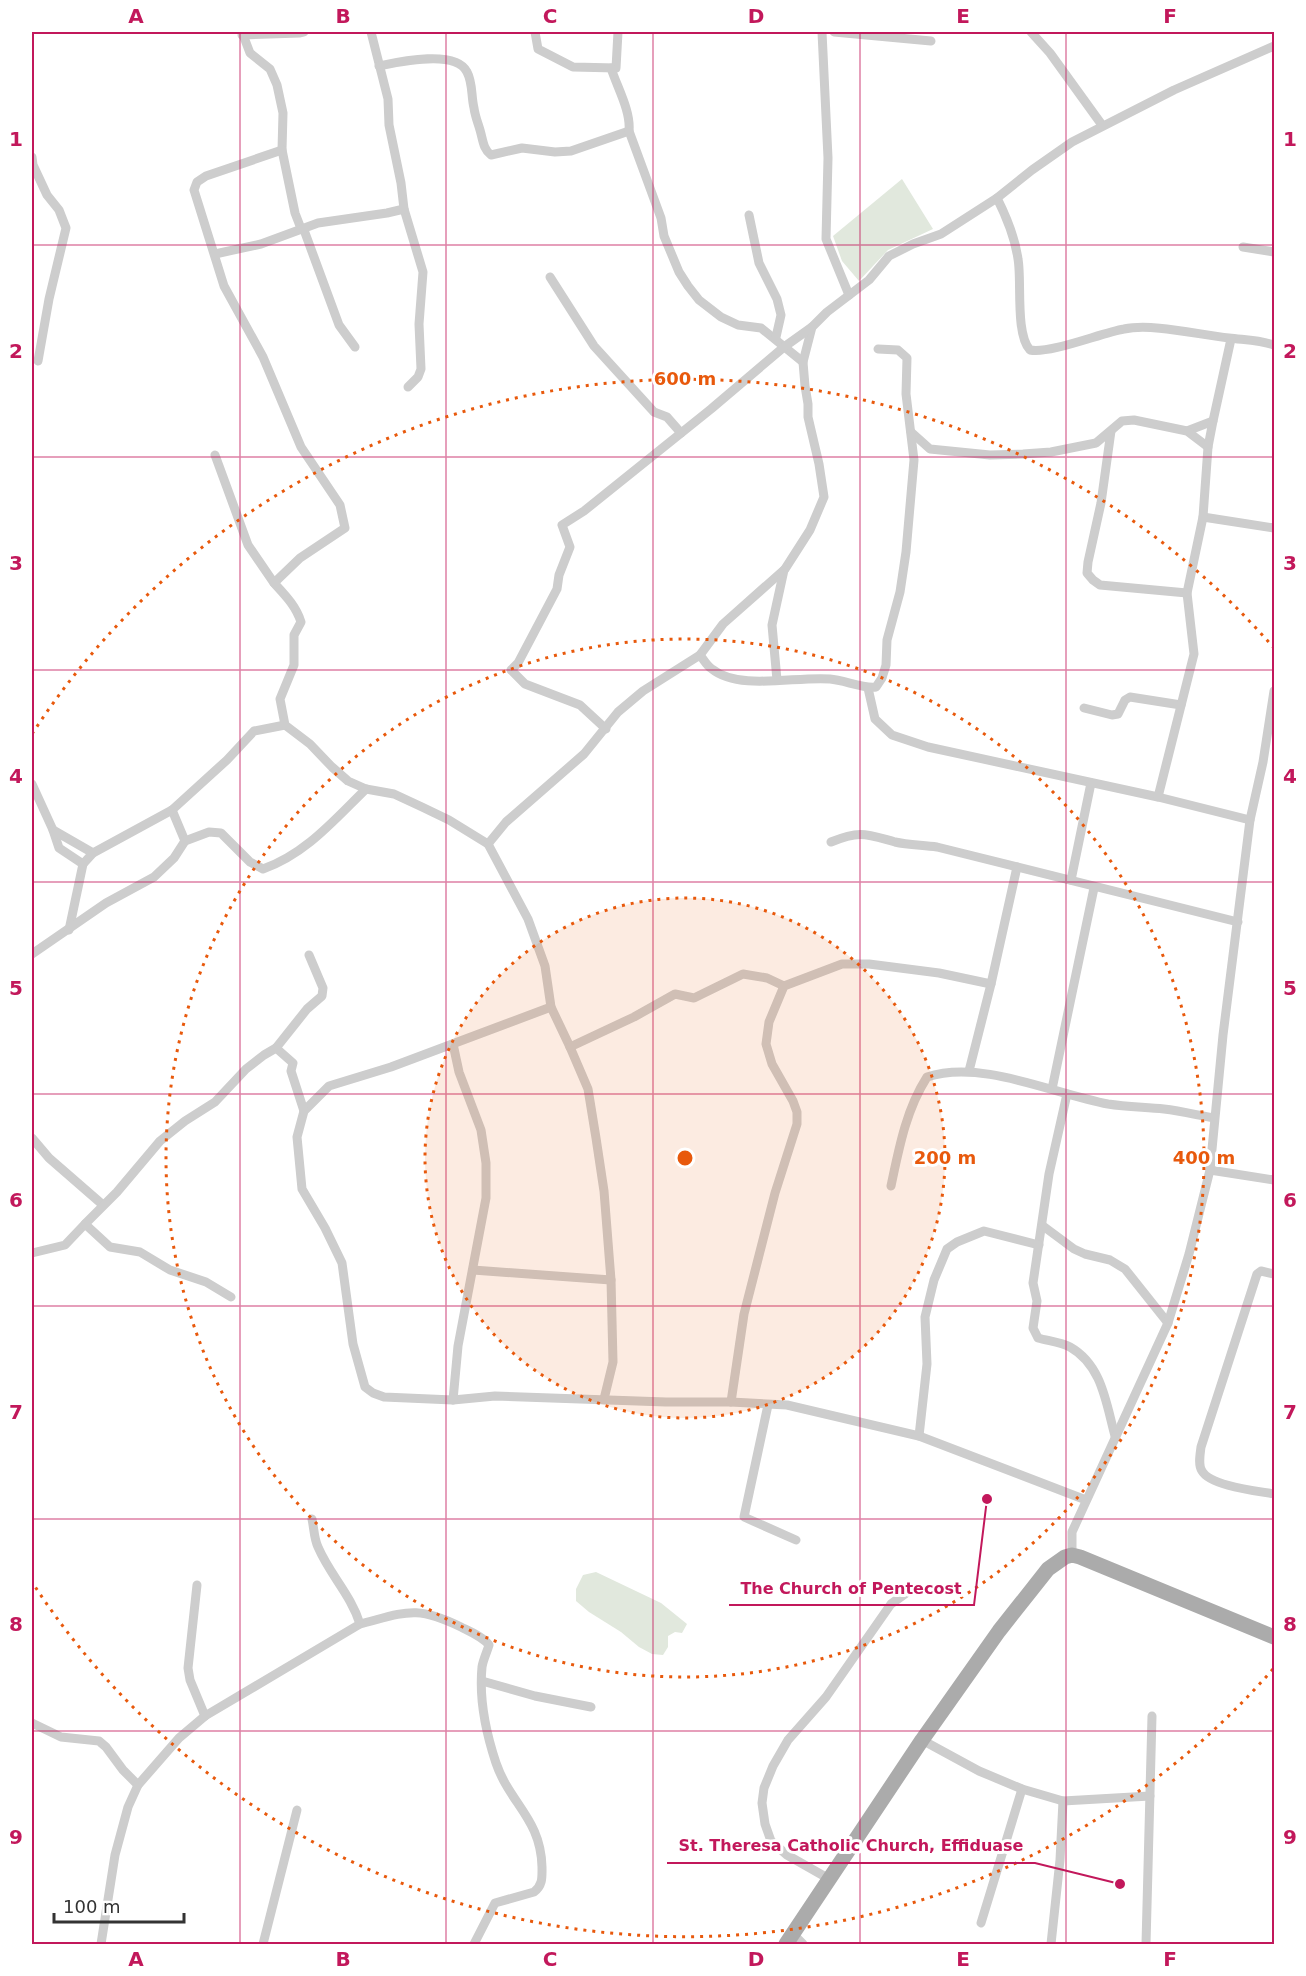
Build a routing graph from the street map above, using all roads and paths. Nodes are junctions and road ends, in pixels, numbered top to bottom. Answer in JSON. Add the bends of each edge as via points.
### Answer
{"nodes":[{"id":1,"x":304,"y":32,"type":"edge"},
{"id":2,"x":371,"y":32,"type":"edge"},
{"id":3,"x":535,"y":32,"type":"edge"},
{"id":4,"x":618,"y":32,"type":"edge"},
{"id":5,"x":822,"y":32,"type":"edge"},
{"id":6,"x":834,"y":32,"type":"edge"},
{"id":7,"x":1031,"y":32,"type":"edge"},
{"id":8,"x":242,"y":33,"type":"edge"},
{"id":9,"x":931,"y":41,"type":"dead end"},
{"id":10,"x":1275,"y":46,"type":"edge"},
{"id":11,"x":379,"y":66,"type":"junction"},
{"id":12,"x":611,"y":68,"type":"junction"},
{"id":13,"x":1102,"y":125,"type":"junction"},
{"id":14,"x":629,"y":131,"type":"junction"},
{"id":15,"x":282,"y":150,"type":"junction"},
{"id":16,"x":32,"y":157,"type":"edge"},
{"id":17,"x":997,"y":198,"type":"junction"},
{"id":18,"x":404,"y":209,"type":"junction"},
{"id":19,"x":748,"y":215,"type":"dead end"},
{"id":20,"x":304,"y":230,"type":"junction"},
{"id":21,"x":1243,"y":248,"type":"dead end"},
{"id":22,"x":1275,"y":252,"type":"edge"},
{"id":23,"x":215,"y":254,"type":"junction"},
{"id":24,"x":550,"y":277,"type":"dead end"},
{"id":25,"x":849,"y":295,"type":"junction"},
{"id":26,"x":812,"y":327,"type":"junction"},
{"id":27,"x":776,"y":337,"type":"junction"},
{"id":28,"x":1231,"y":339,"type":"junction"},
{"id":29,"x":1275,"y":345,"type":"edge"},
{"id":30,"x":355,"y":347,"type":"dead end"},
{"id":31,"x":784,"y":347,"type":"junction"},
{"id":32,"x":878,"y":349,"type":"dead end"},
{"id":33,"x":38,"y":361,"type":"dead end"},
{"id":34,"x":803,"y":362,"type":"junction"},
{"id":35,"x":408,"y":387,"type":"dead end"},
{"id":36,"x":1213,"y":421,"type":"junction"},
{"id":37,"x":1111,"y":431,"type":"junction"},
{"id":38,"x":1187,"y":431,"type":"junction"},
{"id":39,"x":911,"y":432,"type":"junction"},
{"id":40,"x":681,"y":433,"type":"junction"},
{"id":41,"x":1208,"y":447,"type":"junction"},
{"id":42,"x":930,"y":449,"type":"junction"},
{"id":43,"x":215,"y":455,"type":"dead end"},
{"id":44,"x":914,"y":460,"type":"junction"},
{"id":45,"x":1203,"y":517,"type":"junction"},
{"id":46,"x":1275,"y":528,"type":"edge"},
{"id":47,"x":784,"y":569,"type":"junction"},
{"id":48,"x":274,"y":583,"type":"junction"},
{"id":49,"x":1187,"y":593,"type":"junction"},
{"id":50,"x":700,"y":655,"type":"junction"},
{"id":51,"x":777,"y":680,"type":"junction"},
{"id":52,"x":868,"y":688,"type":"junction"},
{"id":53,"x":1274,"y":693,"type":"edge"},
{"id":54,"x":1181,"y":705,"type":"junction"},
{"id":55,"x":1084,"y":708,"type":"dead end"},
{"id":56,"x":285,"y":725,"type":"junction"},
{"id":57,"x":606,"y":729,"type":"junction"},
{"id":58,"x":1263,"y":762,"type":"junction"},
{"id":59,"x":1275,"y":764,"type":"edge"},
{"id":60,"x":1091,"y":783,"type":"junction"},
{"id":61,"x":32,"y":784,"type":"edge"},
{"id":62,"x":366,"y":789,"type":"junction"},
{"id":63,"x":1158,"y":797,"type":"junction"},
{"id":64,"x":172,"y":810,"type":"junction"},
{"id":65,"x":1250,"y":820,"type":"junction"},
{"id":66,"x":53,"y":830,"type":"junction"},
{"id":67,"x":185,"y":841,"type":"junction"},
{"id":68,"x":831,"y":842,"type":"dead end"},
{"id":69,"x":488,"y":844,"type":"junction"},
{"id":70,"x":93,"y":853,"type":"junction"},
{"id":71,"x":83,"y":864,"type":"junction"},
{"id":72,"x":1017,"y":867,"type":"junction"},
{"id":73,"x":1071,"y":880,"type":"junction"},
{"id":74,"x":1094,"y":888,"type":"junction"},
{"id":75,"x":1238,"y":922,"type":"junction"},
{"id":76,"x":69,"y":930,"type":"junction"},
{"id":77,"x":32,"y":954,"type":"edge"},
{"id":78,"x":309,"y":955,"type":"dead end"},
{"id":79,"x":991,"y":984,"type":"junction"},
{"id":80,"x":784,"y":986,"type":"junction"},
{"id":81,"x":551,"y":1007,"type":"junction"},
{"id":82,"x":453,"y":1044,"type":"junction"},
{"id":83,"x":570,"y":1047,"type":"junction"},
{"id":84,"x":276,"y":1048,"type":"junction"},
{"id":85,"x":969,"y":1071,"type":"junction"},
{"id":86,"x":1052,"y":1089,"type":"junction"},
{"id":87,"x":1067,"y":1094,"type":"junction"},
{"id":88,"x":304,"y":1111,"type":"junction"},
{"id":89,"x":1214,"y":1118,"type":"junction"},
{"id":90,"x":32,"y":1138,"type":"edge"},
{"id":91,"x":1210,"y":1170,"type":"junction"},
{"id":92,"x":1275,"y":1180,"type":"edge"},
{"id":93,"x":891,"y":1186,"type":"dead end"},
{"id":94,"x":103,"y":1205,"type":"junction"},
{"id":95,"x":85,"y":1224,"type":"junction"},
{"id":96,"x":1043,"y":1226,"type":"junction"},
{"id":97,"x":1039,"y":1245,"type":"junction"},
{"id":98,"x":32,"y":1253,"type":"edge"},
{"id":99,"x":473,"y":1270,"type":"junction"},
{"id":100,"x":1275,"y":1274,"type":"edge"},
{"id":101,"x":611,"y":1280,"type":"junction"},
{"id":102,"x":231,"y":1297,"type":"dead end"},
{"id":103,"x":1168,"y":1323,"type":"junction"},
{"id":104,"x":604,"y":1399,"type":"junction"},
{"id":105,"x":453,"y":1400,"type":"junction"},
{"id":106,"x":731,"y":1402,"type":"junction"},
{"id":107,"x":768,"y":1404,"type":"junction"},
{"id":108,"x":919,"y":1436,"type":"junction"},
{"id":109,"x":1115,"y":1436,"type":"junction"},
{"id":110,"x":1275,"y":1494,"type":"edge"},
{"id":111,"x":1086,"y":1500,"type":"junction"},
{"id":112,"x":312,"y":1519,"type":"dead end"},
{"id":113,"x":796,"y":1540,"type":"dead end"},
{"id":114,"x":1072,"y":1555,"type":"junction"},
{"id":115,"x":196,"y":1586,"type":"dead end"},
{"id":116,"x":909,"y":1591,"type":"dead end"},
{"id":117,"x":360,"y":1624,"type":"junction"},
{"id":118,"x":1275,"y":1637,"type":"edge"},
{"id":119,"x":482,"y":1681,"type":"junction"},
{"id":120,"x":591,"y":1707,"type":"dead end"},
{"id":121,"x":205,"y":1716,"type":"junction"},
{"id":122,"x":1152,"y":1716,"type":"dead end"},
{"id":123,"x":32,"y":1723,"type":"edge"},
{"id":124,"x":922,"y":1740,"type":"junction"},
{"id":125,"x":138,"y":1785,"type":"junction"},
{"id":126,"x":1022,"y":1789,"type":"junction"},
{"id":127,"x":1150,"y":1796,"type":"junction"},
{"id":128,"x":1063,"y":1802,"type":"junction"},
{"id":129,"x":297,"y":1810,"type":"dead end"},
{"id":130,"x":831,"y":1880,"type":"junction"},
{"id":131,"x":981,"y":1923,"type":"dead end"},
{"id":132,"x":794,"y":1941,"type":"edge"},
{"id":133,"x":101,"y":1944,"type":"edge"},
{"id":134,"x":262,"y":1944,"type":"edge"},
{"id":135,"x":474,"y":1944,"type":"edge"},
{"id":136,"x":1051,"y":1944,"type":"edge"},
{"id":137,"x":1146,"y":1944,"type":"edge"}],
"edges":[{"from":1,"to":8,"type":"street"},
{"from":2,"to":11,"type":"street"},
{"from":3,"to":12,"type":"street","via":[[538,49],[573,67]]},
{"from":4,"to":12,"type":"street","via":[[616,68]]},
{"from":5,"to":25,"type":"street","via":[[828,158],[826,239]]},
{"from":6,"to":9,"type":"street"},
{"from":7,"to":13,"type":"street"},
{"from":8,"to":15,"type":"street","via":[[250,53],[270,69],[277,85],[283,113]]},
{"from":10,"to":13,"type":"street"},
{"from":11,"to":14,"type":"street","via":[[408,60],[459,63],[468,73],[484,147],[491,155],[522,148],[571,151]]},
{"from":11,"to":18,"type":"street","via":[[388,99]]},
{"from":12,"to":14,"type":"street","via":[[623,99]]},
{"from":13,"to":17,"type":"street","via":[[1072,142]]},
{"from":14,"to":27,"type":"street","via":[[664,236],[688,286],[721,317],[738,325],[761,328]]},
{"from":15,"to":20,"type":"street","via":[[295,213]]},
{"from":15,"to":23,"type":"street","via":[[197,182],[194,190]]},
{"from":16,"to":33,"type":"street","via":[[66,228]]},
{"from":17,"to":25,"type":"street","via":[[942,234],[889,256],[869,280]]},
{"from":17,"to":28,"type":"street","via":[[1009,223],[1019,261],[1023,337],[1030,350],[1125,328],[1168,329]]},
{"from":18,"to":20,"type":"street","via":[[318,223]]},
{"from":18,"to":35,"type":"street","via":[[423,272],[421,369]]},
{"from":19,"to":27,"type":"street","via":[[759,263],[781,315]]},
{"from":20,"to":23,"type":"street"},
{"from":20,"to":30,"type":"street","via":[[339,326]]},
{"from":21,"to":22,"type":"street"},
{"from":23,"to":48,"type":"street","via":[[224,286],[263,357],[301,447],[340,505],[344,522],[345,528],[300,558]]},
{"from":24,"to":40,"type":"street","via":[[594,346],[654,412],[667,417]]},
{"from":25,"to":26,"type":"street"},
{"from":26,"to":31,"type":"street"},
{"from":26,"to":34,"type":"street"},
{"from":27,"to":31,"type":"street"},
{"from":28,"to":29,"type":"street"},
{"from":28,"to":36,"type":"street"},
{"from":31,"to":34,"type":"street"},
{"from":31,"to":40,"type":"street"},
{"from":32,"to":39,"type":"street","via":[[898,350],[907,358]]},
{"from":34,"to":47,"type":"street","via":[[808,417],[824,497],[810,530]]},
{"from":36,"to":38,"type":"street"},
{"from":36,"to":41,"type":"street"},
{"from":37,"to":38,"type":"street","via":[[1122,422],[1134,420]]},
{"from":37,"to":42,"type":"street","via":[[1096,443],[1052,452],[990,455]]},
{"from":37,"to":49,"type":"street","via":[[1087,573],[1100,585]]},
{"from":38,"to":41,"type":"street"},
{"from":39,"to":42,"type":"street"},
{"from":39,"to":44,"type":"street"},
{"from":40,"to":57,"type":"street","via":[[562,525],[570,547],[557,589],[511,670],[525,684],[580,705]]},
{"from":41,"to":45,"type":"street"},
{"from":42,"to":44,"type":"street"},
{"from":43,"to":48,"type":"street","via":[[248,545]]},
{"from":44,"to":52,"type":"street","via":[[905,562],[886,640],[886,665],[876,687]]},
{"from":45,"to":46,"type":"street"},
{"from":45,"to":49,"type":"street"},
{"from":47,"to":50,"type":"street","via":[[723,624]]},
{"from":47,"to":51,"type":"street","via":[[772,625]]},
{"from":48,"to":56,"type":"street","via":[[291,602],[301,622],[294,635],[294,665],[280,699]]},
{"from":49,"to":54,"type":"street","via":[[1194,654]]},
{"from":50,"to":51,"type":"street","via":[[711,669],[725,677],[753,682]]},
{"from":50,"to":57,"type":"street","via":[[643,692],[618,712]]},
{"from":51,"to":52,"type":"street","via":[[830,679]]},
{"from":52,"to":60,"type":"street","via":[[875,719],[892,735],[928,747]]},
{"from":53,"to":58,"type":"street"},
{"from":54,"to":55,"type":"street","via":[[1130,697],[1118,714]]},
{"from":54,"to":63,"type":"street"},
{"from":56,"to":62,"type":"street","via":[[348,781]]},
{"from":56,"to":64,"type":"street","via":[[254,731]]},
{"from":57,"to":69,"type":"street","via":[[576,761],[506,822]]},
{"from":58,"to":59,"type":"street"},
{"from":58,"to":65,"type":"street"},
{"from":60,"to":63,"type":"street"},
{"from":60,"to":73,"type":"street"},
{"from":61,"to":66,"type":"street"},
{"from":62,"to":67,"type":"street","via":[[308,846],[263,868],[250,862],[221,833],[209,832]]},
{"from":62,"to":69,"type":"street","via":[[422,807]]},
{"from":63,"to":65,"type":"street"},
{"from":64,"to":67,"type":"street"},
{"from":64,"to":70,"type":"street"},
{"from":65,"to":75,"type":"street"},
{"from":66,"to":70,"type":"street"},
{"from":66,"to":71,"type":"street","via":[[59,848]]},
{"from":67,"to":76,"type":"street","via":[[154,877],[106,903]]},
{"from":68,"to":72,"type":"street","via":[[864,833]]},
{"from":69,"to":81,"type":"street","via":[[528,919],[545,966]]},
{"from":70,"to":71,"type":"street"},
{"from":71,"to":76,"type":"street"},
{"from":72,"to":73,"type":"street"},
{"from":72,"to":79,"type":"street"},
{"from":73,"to":74,"type":"street"},
{"from":74,"to":75,"type":"street"},
{"from":74,"to":86,"type":"street"},
{"from":75,"to":89,"type":"street"},
{"from":76,"to":77,"type":"street"},
{"from":78,"to":84,"type":"street","via":[[323,988],[322,996]]},
{"from":79,"to":80,"type":"street","via":[[939,973],[842,964]]},
{"from":79,"to":85,"type":"street"},
{"from":80,"to":83,"type":"street","via":[[743,974],[694,998],[675,994]]},
{"from":80,"to":106,"type":"street","via":[[769,1022],[766,1044],[772,1064],[793,1101],[797,1125],[775,1192],[744,1314]]},
{"from":81,"to":82,"type":"street"},
{"from":81,"to":83,"type":"street"},
{"from":82,"to":88,"type":"street","via":[[329,1086]]},
{"from":82,"to":99,"type":"street","via":[[481,1130],[486,1163],[486,1198]]},
{"from":83,"to":101,"type":"street","via":[[588,1089],[604,1191]]},
{"from":84,"to":88,"type":"street","via":[[293,1063],[291,1071]]},
{"from":84,"to":94,"type":"street","via":[[246,1069],[216,1102],[159,1140]]},
{"from":85,"to":86,"type":"street"},
{"from":85,"to":93,"type":"street","via":[[927,1077],[899,1143]]},
{"from":86,"to":87,"type":"street"},
{"from":87,"to":89,"type":"street"},
{"from":87,"to":96,"type":"street","via":[[1049,1174]]},
{"from":88,"to":105,"type":"street","via":[[297,1137],[302,1189],[342,1263],[353,1344],[366,1387],[384,1397]]},
{"from":89,"to":91,"type":"street"},
{"from":90,"to":94,"type":"street"},
{"from":91,"to":92,"type":"street"},
{"from":91,"to":103,"type":"street"},
{"from":94,"to":95,"type":"street"},
{"from":95,"to":98,"type":"street","via":[[65,1245]]},
{"from":95,"to":102,"type":"street","via":[[110,1247],[140,1252]]},
{"from":96,"to":97,"type":"street"},
{"from":96,"to":103,"type":"street","via":[[1074,1249],[1125,1269]]},
{"from":97,"to":108,"type":"street","via":[[984,1231],[947,1249],[934,1280],[926,1317],[927,1364]]},
{"from":97,"to":109,"type":"street","via":[[1033,1282],[1037,1301],[1033,1328],[1038,1338],[1068,1346],[1088,1359],[1098,1375]]},
{"from":99,"to":101,"type":"street"},
{"from":99,"to":105,"type":"street","via":[[458,1346]]},
{"from":100,"to":110,"type":"street","via":[[1257,1274],[1201,1447],[1200,1465],[1209,1478]]},
{"from":101,"to":104,"type":"street","via":[[613,1362]]},
{"from":103,"to":109,"type":"street"},
{"from":104,"to":105,"type":"street","via":[[495,1396]]},
{"from":104,"to":106,"type":"street"},
{"from":106,"to":107,"type":"street"},
{"from":107,"to":108,"type":"street"},
{"from":107,"to":113,"type":"street","via":[[744,1517]]},
{"from":108,"to":111,"type":"street"},
{"from":109,"to":111,"type":"street"},
{"from":111,"to":114,"type":"street","via":[[1072,1532]]},
{"from":112,"to":117,"type":"street","via":[[317,1545],[352,1603]]},
{"from":114,"to":118,"type":"main road"},
{"from":114,"to":124,"type":"main road","via":[[1048,1569]]},
{"from":115,"to":121,"type":"street","via":[[188,1668]]},
{"from":116,"to":130,"type":"street","via":[[891,1604],[826,1697],[788,1740],[764,1788],[762,1803],[771,1841],[787,1855]]},
{"from":117,"to":119,"type":"street","via":[[417,1611],[450,1622],[489,1645],[482,1665]]},
{"from":117,"to":121,"type":"street"},
{"from":119,"to":120,"type":"street"},
{"from":119,"to":135,"type":"street","via":[[486,1726],[496,1762],[538,1835],[542,1882],[534,1892],[495,1903]]},
{"from":121,"to":125,"type":"street","via":[[179,1738]]},
{"from":122,"to":127,"type":"street"},
{"from":123,"to":125,"type":"street","via":[[61,1737],[99,1741]]},
{"from":124,"to":126,"type":"street"},
{"from":124,"to":130,"type":"main road"},
{"from":125,"to":133,"type":"street","via":[[115,1855]]},
{"from":126,"to":128,"type":"street"},
{"from":126,"to":131,"type":"street"},
{"from":127,"to":128,"type":"street"},
{"from":127,"to":137,"type":"street"},
{"from":128,"to":136,"type":"street"},
{"from":129,"to":134,"type":"street"},
{"from":130,"to":132,"type":"main road"}]}
